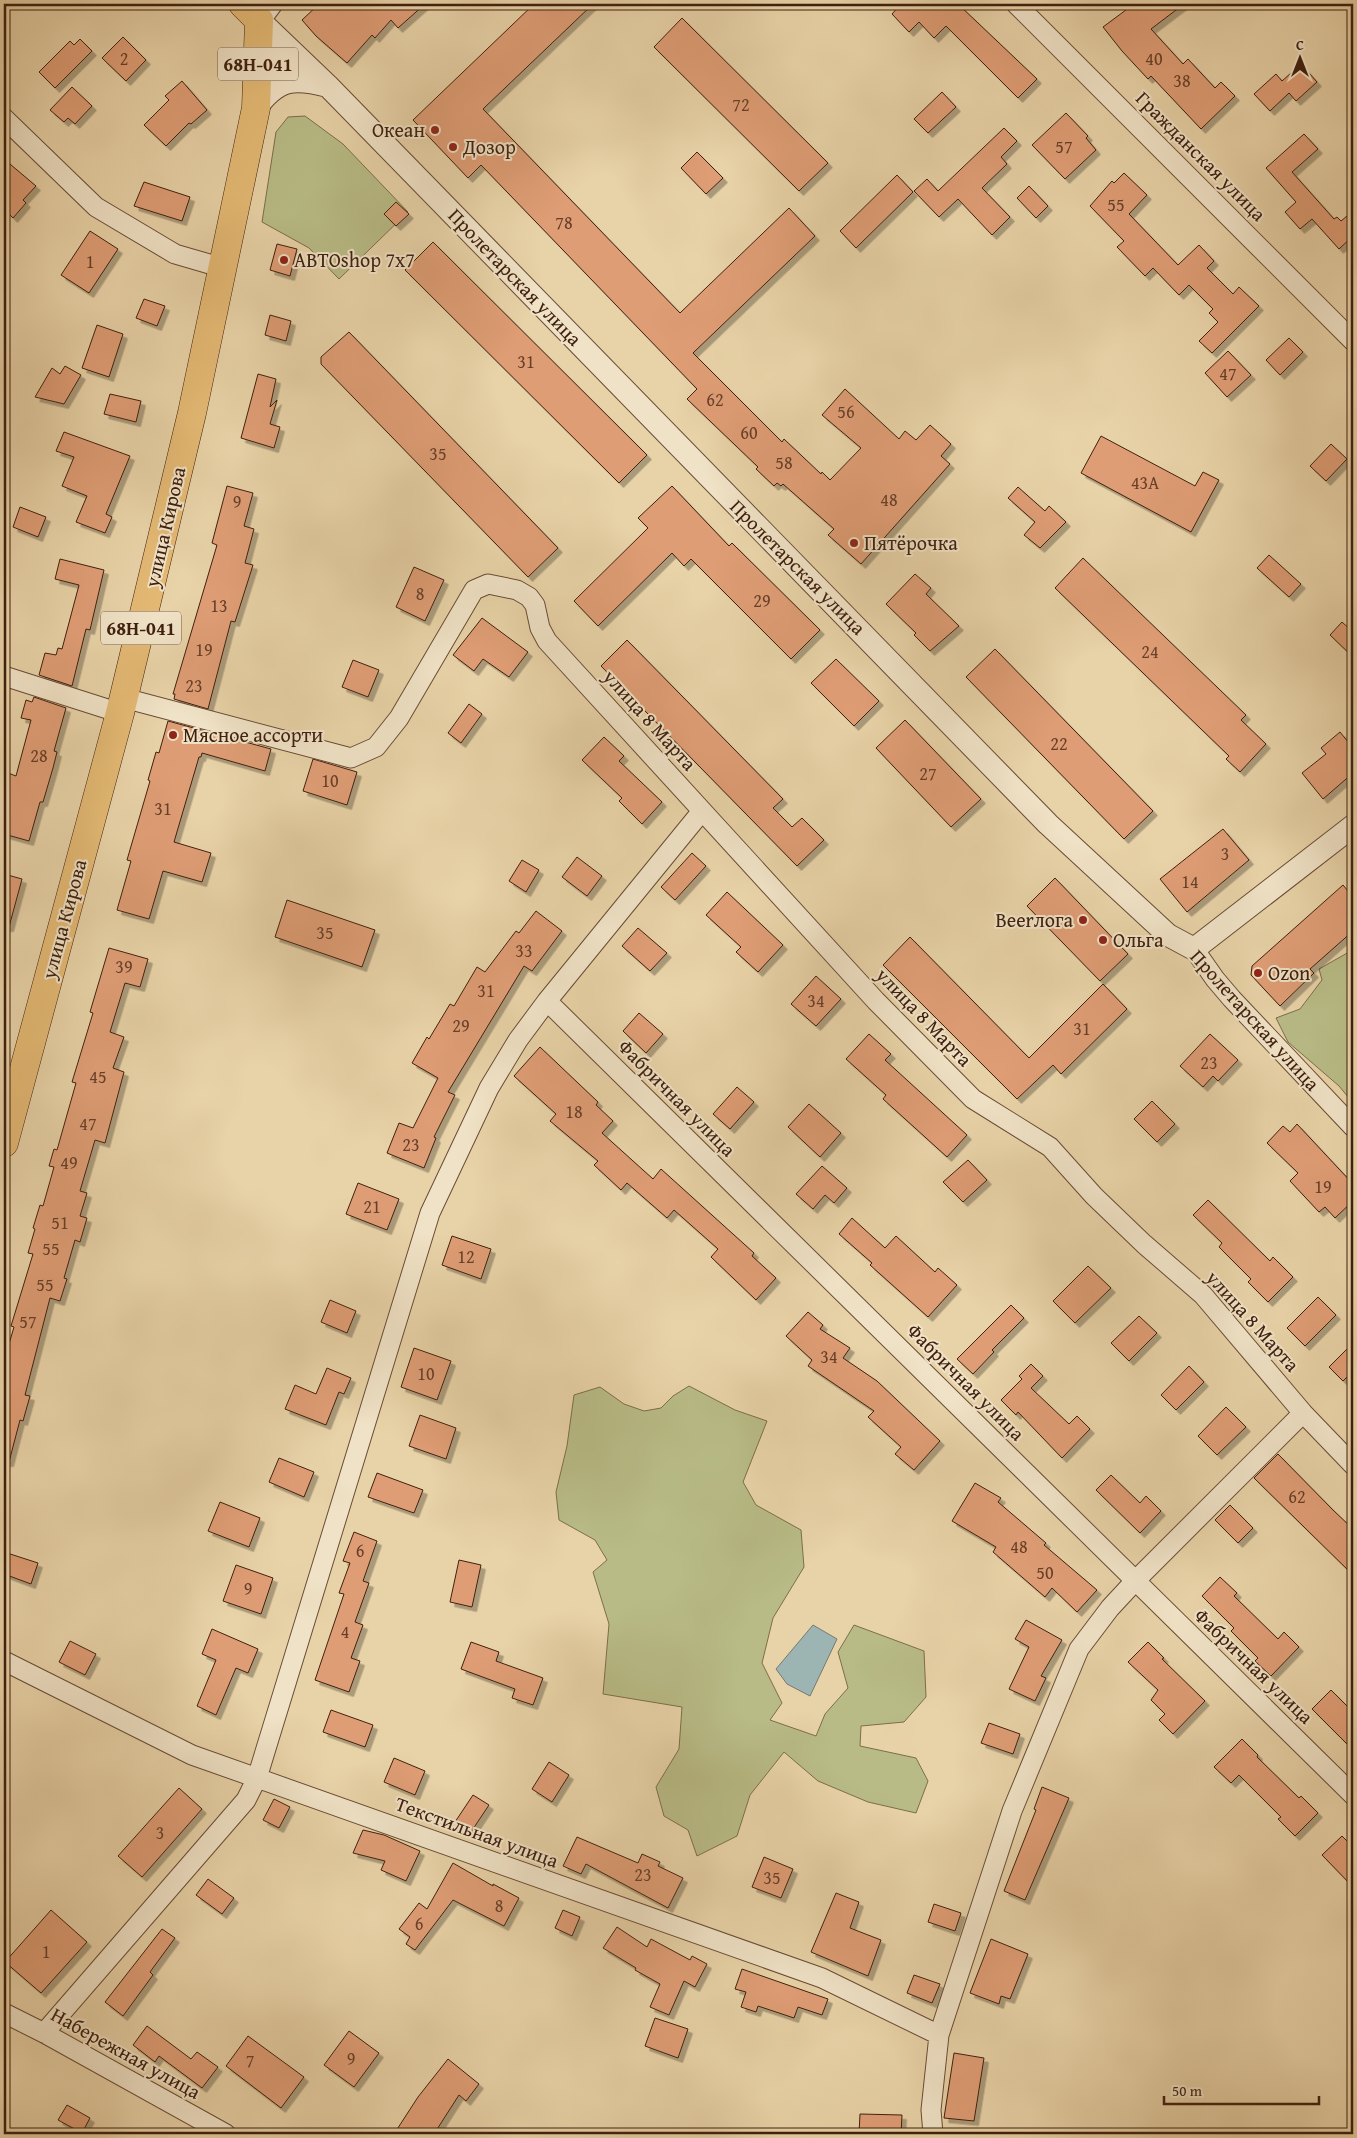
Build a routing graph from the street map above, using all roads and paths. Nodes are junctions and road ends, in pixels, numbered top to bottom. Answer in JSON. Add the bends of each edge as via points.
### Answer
{"nodes":[{"id":1,"x":1016,"y":4,"type":"edge"},
{"id":2,"x":258,"y":9,"type":"edge"},
{"id":3,"x":328,"y":86,"type":"junction"},
{"id":4,"x":256,"y":108,"type":"junction"},
{"id":5,"x":4,"y":118,"type":"edge"},
{"id":6,"x":224,"y":268,"type":"junction"},
{"id":7,"x":1353,"y":341,"type":"edge"},
{"id":8,"x":4,"y":676,"type":"edge"},
{"id":9,"x":122,"y":706,"type":"junction"},
{"id":10,"x":702,"y":811,"type":"junction"},
{"id":11,"x":1353,"y":826,"type":"edge"},
{"id":12,"x":1194,"y":949,"type":"junction"},
{"id":13,"x":547,"y":1001,"type":"junction"},
{"id":14,"x":1353,"y":1127,"type":"edge"},
{"id":15,"x":4,"y":1143,"type":"edge"},
{"id":16,"x":1303,"y":1412,"type":"junction"},
{"id":17,"x":1353,"y":1465,"type":"edge"},
{"id":18,"x":1135,"y":1581,"type":"junction"},
{"id":19,"x":4,"y":1661,"type":"edge"},
{"id":20,"x":257,"y":1778,"type":"junction"},
{"id":21,"x":1353,"y":1795,"type":"edge"},
{"id":22,"x":4,"y":2012,"type":"edge"},
{"id":23,"x":44,"y":2033,"type":"junction"},
{"id":24,"x":939,"y":2035,"type":"junction"},
{"id":25,"x":226,"y":2134,"type":"edge"},
{"id":26,"x":933,"y":2134,"type":"edge"}],
"edges":[{"from":1,"to":7,"type":"street","name":"Гражданская улица"},
{"from":2,"to":3,"type":"street","name":"Пролетарская улица"},
{"from":2,"to":4,"type":"main road","name":"улица Кирова","number":"68Н-041"},
{"from":3,"to":4,"type":"street","via":[[308,80],[293,80],[266,94]]},
{"from":3,"to":12,"type":"street","name":"Пролетарская улица","via":[[1048,824],[1168,935]]},
{"from":4,"to":6,"type":"main road","name":"улица Кирова","number":"68Н-041"},
{"from":5,"to":6,"type":"street","via":[[96,207],[175,254]]},
{"from":6,"to":9,"type":"main road","name":"улица Кирова","number":"68Н-041"},
{"from":8,"to":9,"type":"street"},
{"from":9,"to":10,"type":"street","name":"улица 8 Марта","via":[[352,758],[376,747],[398,718],[474,590],[488,584],[517,590],[530,597],[547,641]]},
{"from":9,"to":15,"type":"main road","name":"улица Кирова","number":"68Н-041"},
{"from":10,"to":13,"type":"street"},
{"from":10,"to":16,"type":"street","name":"улица 8 Марта","via":[[876,1001],[973,1099],[1050,1146],[1122,1224],[1203,1294]]},
{"from":11,"to":12,"type":"street"},
{"from":12,"to":14,"type":"street","name":"Пролетарская улица","via":[[1232,999]]},
{"from":13,"to":18,"type":"street","name":"Фабричная улица"},
{"from":13,"to":20,"type":"street","via":[[488,1088],[430,1213]]},
{"from":16,"to":17,"type":"street","name":"улица 8 Марта"},
{"from":16,"to":18,"type":"street"},
{"from":18,"to":21,"type":"street","name":"Фабричная улица"},
{"from":18,"to":24,"type":"street","via":[[1079,1649],[1012,1811]]},
{"from":19,"to":20,"type":"street","name":"Текстильная улица","via":[[192,1755]]},
{"from":20,"to":23,"type":"street","via":[[246,1800]]},
{"from":20,"to":24,"type":"street","name":"Текстильная улица","via":[[822,1978]]},
{"from":22,"to":23,"type":"street","name":"Набережная улица"},
{"from":23,"to":25,"type":"street","name":"Набережная улица"},
{"from":24,"to":26,"type":"street","via":[[931,2110]]}]}
